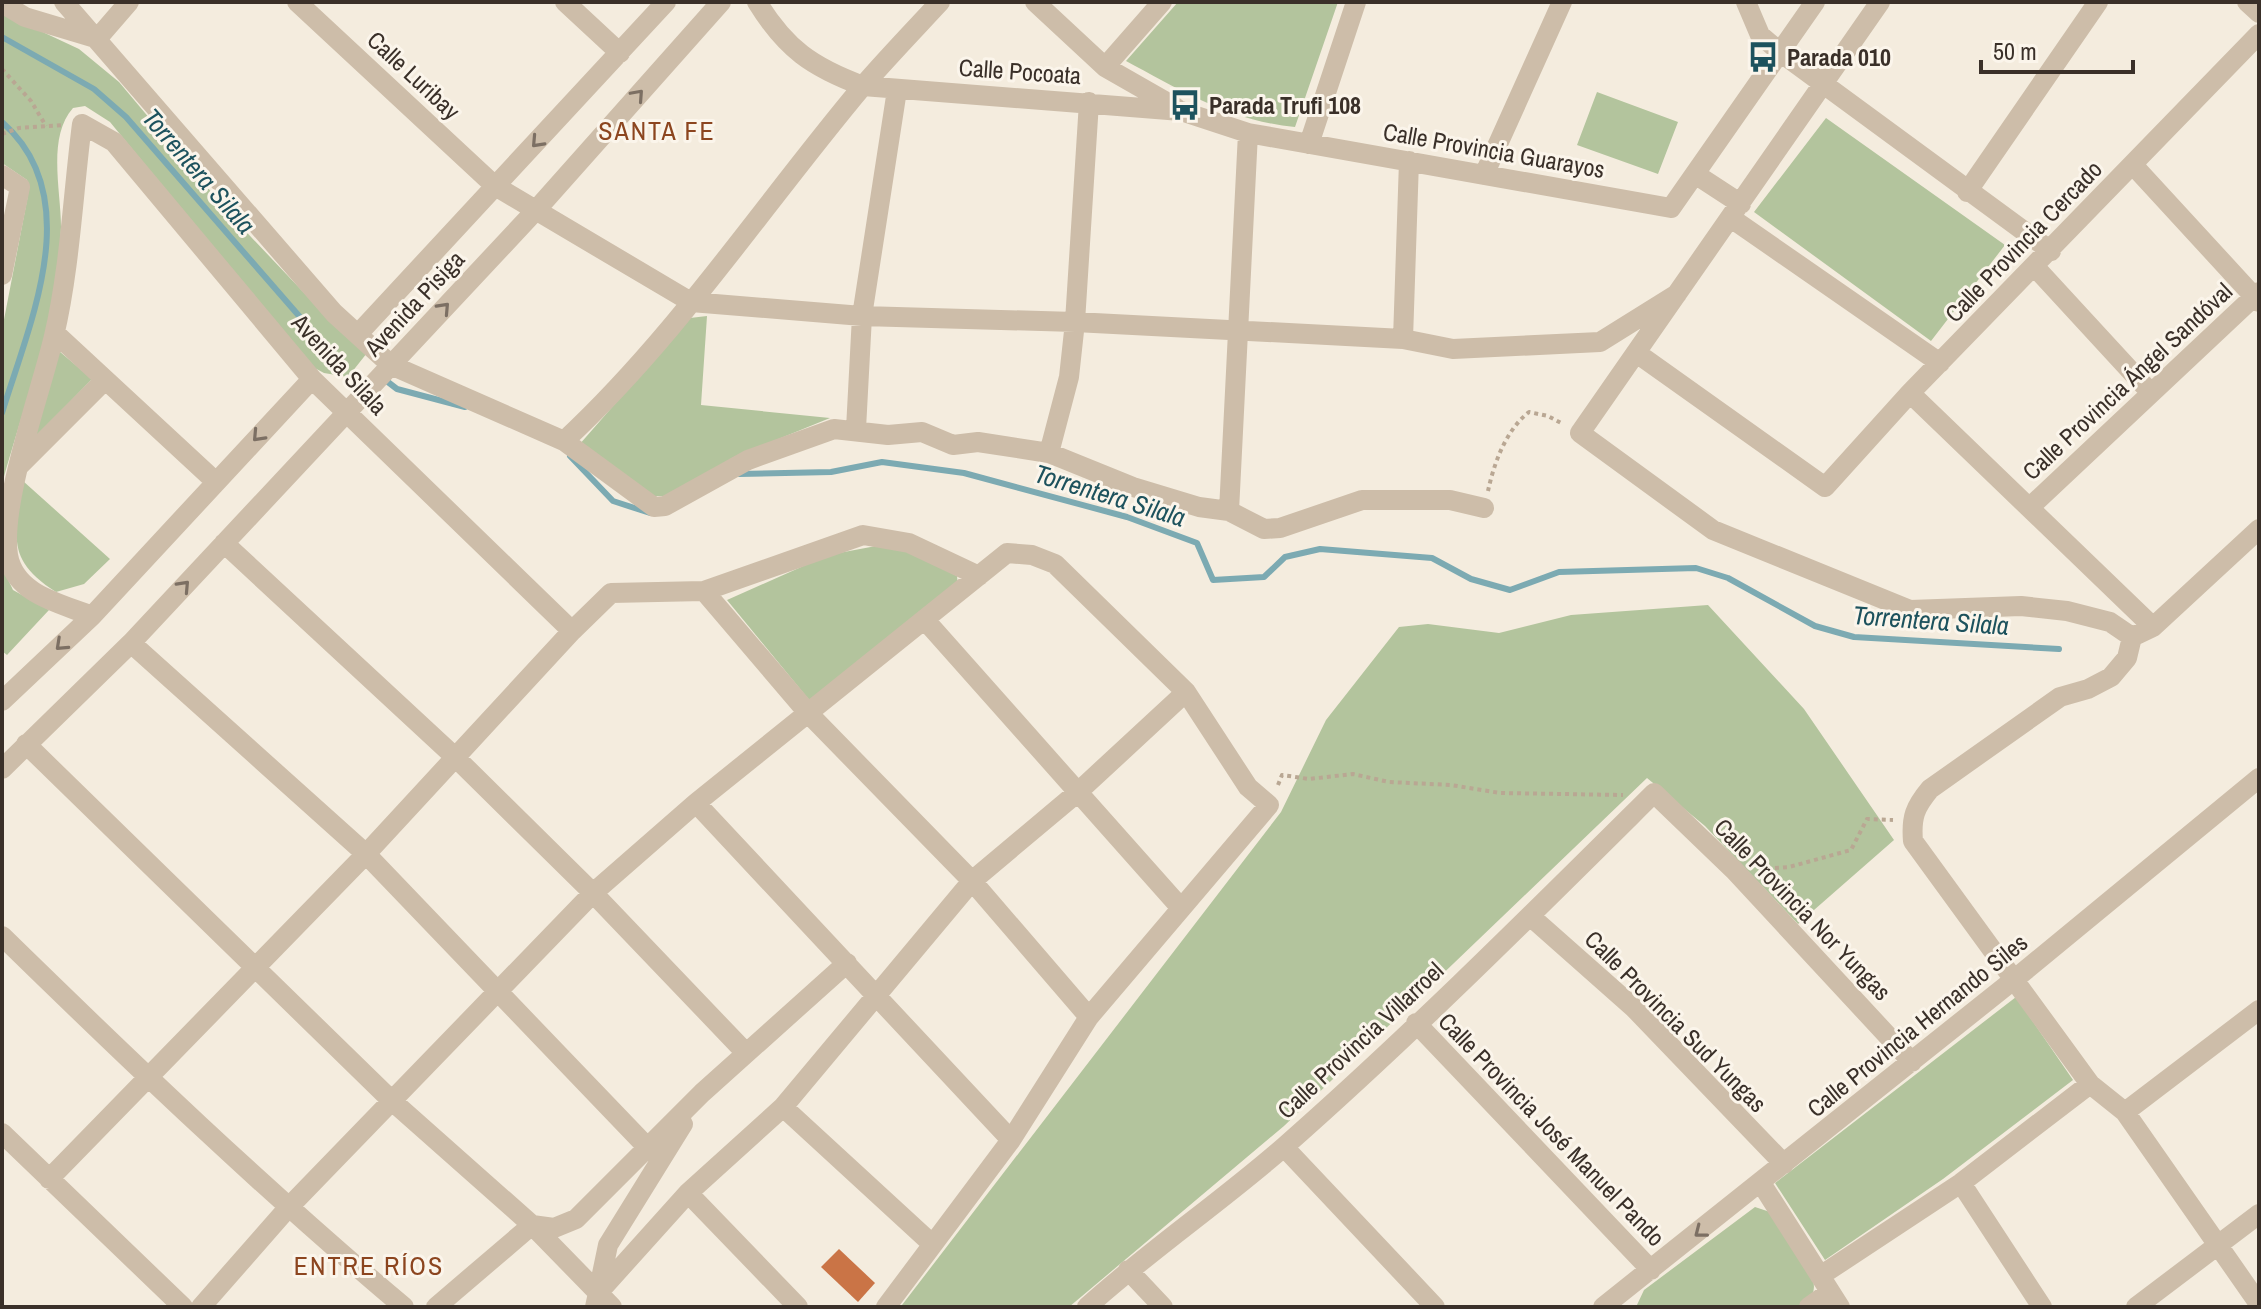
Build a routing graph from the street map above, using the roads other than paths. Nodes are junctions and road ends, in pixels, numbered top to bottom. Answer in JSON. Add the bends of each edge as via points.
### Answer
{"nodes":[{"id":1,"x":64,"y":2,"type":"edge"},
{"id":2,"x":129,"y":2,"type":"edge"},
{"id":3,"x":297,"y":2,"type":"edge"},
{"id":4,"x":565,"y":2,"type":"edge"},
{"id":5,"x":666,"y":2,"type":"edge"},
{"id":6,"x":721,"y":2,"type":"edge"},
{"id":7,"x":757,"y":2,"type":"edge"},
{"id":8,"x":940,"y":2,"type":"edge"},
{"id":9,"x":1035,"y":2,"type":"edge"},
{"id":10,"x":1162,"y":2,"type":"edge"},
{"id":11,"x":1356,"y":2,"type":"edge"},
{"id":12,"x":1562,"y":2,"type":"edge"},
{"id":13,"x":1815,"y":2,"type":"edge"},
{"id":14,"x":1880,"y":2,"type":"edge"},
{"id":15,"x":2098,"y":2,"type":"edge"},
{"id":16,"x":2247,"y":2,"type":"edge"},
{"id":17,"x":2,"y":3,"type":"edge"},
{"id":18,"x":1742,"y":3,"type":"edge"},
{"id":19,"x":30,"y":9,"type":"edge"},
{"id":20,"x":2259,"y":13,"type":"edge"},
{"id":21,"x":2259,"y":34,"type":"edge"},
{"id":22,"x":97,"y":39,"type":"junction"},
{"id":23,"x":1780,"y":52,"type":"junction"},
{"id":24,"x":620,"y":53,"type":"junction"},
{"id":25,"x":1105,"y":67,"type":"junction"},
{"id":26,"x":863,"y":86,"type":"junction"},
{"id":27,"x":1823,"y":86,"type":"junction"},
{"id":28,"x":897,"y":90,"type":"junction"},
{"id":29,"x":1089,"y":102,"type":"junction"},
{"id":30,"x":1181,"y":111,"type":"junction"},
{"id":31,"x":1248,"y":133,"type":"junction"},
{"id":32,"x":1309,"y":144,"type":"junction"},
{"id":33,"x":1409,"y":161,"type":"junction"},
{"id":34,"x":2133,"y":165,"type":"junction"},
{"id":35,"x":1695,"y":174,"type":"junction"},
{"id":36,"x":2,"y":175,"type":"edge"},
{"id":37,"x":1484,"y":175,"type":"junction"},
{"id":38,"x":495,"y":186,"type":"junction"},
{"id":39,"x":1967,"y":192,"type":"junction"},
{"id":40,"x":537,"y":209,"type":"junction"},
{"id":41,"x":1736,"y":211,"type":"junction"},
{"id":42,"x":2051,"y":251,"type":"junction"},
{"id":43,"x":2035,"y":267,"type":"junction"},
{"id":44,"x":2,"y":275,"type":"edge"},
{"id":45,"x":1677,"y":294,"type":"junction"},
{"id":46,"x":2257,"y":297,"type":"edge"},
{"id":47,"x":691,"y":302,"type":"junction"},
{"id":48,"x":862,"y":316,"type":"junction"},
{"id":49,"x":1075,"y":322,"type":"junction"},
{"id":50,"x":1239,"y":331,"type":"junction"},
{"id":51,"x":55,"y":333,"type":"junction"},
{"id":52,"x":358,"y":334,"type":"junction"},
{"id":53,"x":1403,"y":339,"type":"junction"},
{"id":54,"x":1638,"y":354,"type":"junction"},
{"id":55,"x":1940,"y":363,"type":"junction"},
{"id":56,"x":391,"y":365,"type":"junction"},
{"id":57,"x":312,"y":379,"type":"junction"},
{"id":58,"x":105,"y":380,"type":"junction"},
{"id":59,"x":1910,"y":393,"type":"junction"},
{"id":60,"x":2151,"y":393,"type":"junction"},
{"id":61,"x":346,"y":411,"type":"junction"},
{"id":62,"x":856,"y":429,"type":"junction"},
{"id":63,"x":564,"y":441,"type":"junction"},
{"id":64,"x":1049,"y":453,"type":"junction"},
{"id":65,"x":17,"y":468,"type":"junction"},
{"id":66,"x":216,"y":482,"type":"junction"},
{"id":67,"x":2030,"y":507,"type":"junction"},
{"id":68,"x":1484,"y":508,"type":"road end"},
{"id":69,"x":1229,"y":511,"type":"junction"},
{"id":70,"x":2259,"y":529,"type":"edge"},
{"id":71,"x":224,"y":543,"type":"junction"},
{"id":72,"x":979,"y":576,"type":"junction"},
{"id":73,"x":704,"y":591,"type":"junction"},
{"id":74,"x":92,"y":616,"type":"junction"},
{"id":75,"x":925,"y":620,"type":"junction"},
{"id":76,"x":2153,"y":627,"type":"junction"},
{"id":77,"x":572,"y":631,"type":"junction"},
{"id":78,"x":2132,"y":637,"type":"junction"},
{"id":79,"x":131,"y":643,"type":"junction"},
{"id":80,"x":1186,"y":692,"type":"junction"},
{"id":81,"x":2,"y":701,"type":"edge"},
{"id":82,"x":808,"y":713,"type":"junction"},
{"id":83,"x":26,"y":744,"type":"junction"},
{"id":84,"x":455,"y":757,"type":"junction"},
{"id":85,"x":2,"y":769,"type":"edge"},
{"id":86,"x":2259,"y":778,"type":"edge"},
{"id":87,"x":1078,"y":792,"type":"junction"},
{"id":88,"x":1654,"y":793,"type":"joint"},
{"id":89,"x":696,"y":803,"type":"junction"},
{"id":90,"x":366,"y":854,"type":"junction"},
{"id":91,"x":972,"y":881,"type":"junction"},
{"id":92,"x":593,"y":893,"type":"junction"},
{"id":93,"x":1180,"y":907,"type":"junction"},
{"id":94,"x":1530,"y":916,"type":"junction"},
{"id":95,"x":2,"y":936,"type":"edge"},
{"id":96,"x":847,"y":963,"type":"junction"},
{"id":97,"x":255,"y":965,"type":"junction"},
{"id":98,"x":2016,"y":978,"type":"junction"},
{"id":99,"x":497,"y":993,"type":"junction"},
{"id":100,"x":879,"y":996,"type":"junction"},
{"id":101,"x":2259,"y":1010,"type":"edge"},
{"id":102,"x":1089,"y":1017,"type":"junction"},
{"id":103,"x":1416,"y":1023,"type":"junction"},
{"id":104,"x":746,"y":1053,"type":"junction"},
{"id":105,"x":1912,"y":1062,"type":"junction"},
{"id":106,"x":148,"y":1079,"type":"junction"},
{"id":107,"x":2090,"y":1084,"type":"junction"},
{"id":108,"x":702,"y":1093,"type":"junction"},
{"id":109,"x":391,"y":1100,"type":"junction"},
{"id":110,"x":783,"y":1107,"type":"junction"},
{"id":111,"x":2125,"y":1112,"type":"junction"},
{"id":112,"x":2,"y":1133,"type":"edge"},
{"id":113,"x":1011,"y":1140,"type":"junction"},
{"id":114,"x":1284,"y":1147,"type":"junction"},
{"id":115,"x":648,"y":1148,"type":"junction"},
{"id":116,"x":1784,"y":1164,"type":"junction"},
{"id":117,"x":49,"y":1179,"type":"junction"},
{"id":118,"x":1761,"y":1183,"type":"junction"},
{"id":119,"x":1961,"y":1183,"type":"junction"},
{"id":120,"x":688,"y":1193,"type":"junction"},
{"id":121,"x":287,"y":1209,"type":"junction"},
{"id":122,"x":2259,"y":1214,"type":"edge"},
{"id":123,"x":532,"y":1225,"type":"junction"},
{"id":124,"x":931,"y":1243,"type":"junction"},
{"id":125,"x":2218,"y":1245,"type":"junction"},
{"id":126,"x":1128,"y":1270,"type":"junction"},
{"id":127,"x":1651,"y":1270,"type":"junction"},
{"id":128,"x":1830,"y":1292,"type":"edge"},
{"id":129,"x":601,"y":1302,"type":"edge"},
{"id":130,"x":1616,"y":1303,"type":"edge"},
{"id":131,"x":2259,"y":1304,"type":"edge"},
{"id":132,"x":183,"y":1307,"type":"edge"},
{"id":133,"x":201,"y":1307,"type":"edge"},
{"id":134,"x":404,"y":1307,"type":"edge"},
{"id":135,"x":436,"y":1307,"type":"edge"},
{"id":136,"x":798,"y":1307,"type":"edge"},
{"id":137,"x":886,"y":1307,"type":"edge"},
{"id":138,"x":1087,"y":1307,"type":"edge"},
{"id":139,"x":1163,"y":1307,"type":"edge"},
{"id":140,"x":1435,"y":1307,"type":"edge"},
{"id":141,"x":1809,"y":1307,"type":"edge"},
{"id":142,"x":2042,"y":1307,"type":"edge"},
{"id":143,"x":2136,"y":1307,"type":"edge"}],
"edges":[{"from":1,"to":22,"type":"street","name":"Avenida Silala"},
{"from":2,"to":22,"type":"street"},
{"from":3,"to":38,"type":"street","name":"Calle Luribay"},
{"from":4,"to":24,"type":"street"},
{"from":5,"to":24,"type":"street","name":"Avenida Pisiga"},
{"from":40,"to":6,"type":"street","name":"Avenida Pisiga","one_way":true},
{"from":7,"to":26,"type":"street","name":"Calle Pocoata","via":[[798,54],[821,70]]},
{"from":8,"to":26,"type":"street"},
{"from":9,"to":25,"type":"street"},
{"from":10,"to":25,"type":"street"},
{"from":11,"to":32,"type":"street"},
{"from":12,"to":37,"type":"street"},
{"from":13,"to":23,"type":"street"},
{"from":14,"to":27,"type":"street"},
{"from":15,"to":39,"type":"street"},
{"from":16,"to":20,"type":"street"},
{"from":17,"to":19,"type":"street"},
{"from":18,"to":23,"type":"street","via":[[1760,35]]},
{"from":19,"to":22,"type":"street"},
{"from":21,"to":34,"type":"street","name":"Calle Provincia Cercado"},
{"from":22,"to":52,"type":"street","name":"Avenida Silala"},
{"from":23,"to":27,"type":"street"},
{"from":23,"to":35,"type":"street"},
{"from":24,"to":38,"type":"street","name":"Avenida Pisiga","one_way":true},
{"from":25,"to":30,"type":"street"},
{"from":26,"to":28,"type":"street","name":"Calle Pocoata"},
{"from":26,"to":47,"type":"street"},
{"from":27,"to":39,"type":"street"},
{"from":27,"to":41,"type":"street"},
{"from":28,"to":29,"type":"street","name":"Calle Pocoata"},
{"from":28,"to":48,"type":"street"},
{"from":29,"to":30,"type":"street","name":"Calle Pocoata"},
{"from":29,"to":49,"type":"street"},
{"from":30,"to":31,"type":"street","name":"Calle Pocoata"},
{"from":31,"to":32,"type":"street","name":"Calle Pocoata"},
{"from":31,"to":50,"type":"street"},
{"from":32,"to":33,"type":"street","name":"Calle Provincia Guarayos"},
{"from":33,"to":37,"type":"street","name":"Calle Provincia Guarayos"},
{"from":33,"to":53,"type":"street"},
{"from":34,"to":42,"type":"street","name":"Calle Provincia Cercado"},
{"from":34,"to":46,"type":"street"},
{"from":35,"to":37,"type":"street","name":"Calle Provincia Guarayos","via":[[1671,208]]},
{"from":35,"to":41,"type":"street"},
{"from":36,"to":44,"type":"street","via":[[20,187]]},
{"from":38,"to":40,"type":"street","name":"Calle Luribay"},
{"from":38,"to":52,"type":"street","name":"Avenida Pisiga"},
{"from":39,"to":42,"type":"street"},
{"from":40,"to":47,"type":"street","name":"Calle Luribay"},
{"from":56,"to":40,"type":"street","name":"Avenida Pisiga","one_way":true},
{"from":41,"to":45,"type":"street"},
{"from":41,"to":55,"type":"street"},
{"from":42,"to":43,"type":"street","name":"Calle Provincia Cercado"},
{"from":43,"to":55,"type":"street","name":"Calle Provincia Cercado"},
{"from":43,"to":60,"type":"street"},
{"from":45,"to":53,"type":"street","via":[[1600,342],[1453,349]]},
{"from":45,"to":54,"type":"street"},
{"from":46,"to":60,"type":"street","name":"Calle Provincia Ángel Sandóval"},
{"from":47,"to":48,"type":"street"},
{"from":47,"to":63,"type":"street","via":[[597,411]]},
{"from":48,"to":49,"type":"street"},
{"from":48,"to":62,"type":"street"},
{"from":49,"to":50,"type":"street"},
{"from":49,"to":64,"type":"street","via":[[1069,377]]},
{"from":50,"to":53,"type":"street"},
{"from":50,"to":69,"type":"street"},
{"from":51,"to":57,"type":"street","name":"Avenida Silala","via":[[82,124],[114,142]]},
{"from":51,"to":58,"type":"street"},
{"from":51,"to":65,"type":"street"},
{"from":52,"to":56,"type":"street","name":"Avenida Silala"},
{"from":54,"to":59,"type":"street","name":"Calle Provincia Cercado","via":[[1825,487]]},
{"from":54,"to":78,"type":"street","via":[[1580,433],[1713,530],[1910,610],[2021,606],[2067,611],[2110,622]]},
{"from":55,"to":59,"type":"street","name":"Calle Provincia Cercado"},
{"from":56,"to":61,"type":"street","name":"Avenida Pisiga"},
{"from":56,"to":63,"type":"street","name":"Avenida Silala"},
{"from":57,"to":61,"type":"street","name":"Avenida Silala"},
{"from":57,"to":66,"type":"street","one_way":true},
{"from":58,"to":65,"type":"street"},
{"from":58,"to":66,"type":"street"},
{"from":59,"to":67,"type":"street"},
{"from":60,"to":67,"type":"street","name":"Calle Provincia Ángel Sandóval"},
{"from":61,"to":71,"type":"street","name":"Avenida Pisiga"},
{"from":61,"to":77,"type":"street","name":"Avenida Silala"},
{"from":62,"to":63,"type":"street","name":"Avenida Silala","via":[[834,429],[748,460],[665,506],[654,507]]},
{"from":62,"to":64,"type":"street","via":[[888,435],[922,432],[953,445],[978,442]]},
{"from":64,"to":69,"type":"street","via":[[1133,487]]},
{"from":65,"to":74,"type":"street","via":[[7,529],[8,557],[17,577],[35,594]]},
{"from":66,"to":74,"type":"street"},
{"from":67,"to":76,"type":"street"},
{"from":68,"to":69,"type":"street","via":[[1450,500],[1362,500],[1264,529]]},
{"from":70,"to":76,"type":"street"},
{"from":79,"to":71,"type":"street","name":"Avenida Pisiga","one_way":true},
{"from":71,"to":84,"type":"street"},
{"from":72,"to":73,"type":"street","via":[[909,543],[863,535]]},
{"from":72,"to":75,"type":"street"},
{"from":72,"to":80,"type":"street","via":[[1007,553],[1055,564]]},
{"from":73,"to":77,"type":"street","via":[[611,593]]},
{"from":73,"to":82,"type":"street"},
{"from":74,"to":81,"type":"street","one_way":true},
{"from":75,"to":82,"type":"street"},
{"from":75,"to":87,"type":"street"},
{"from":76,"to":78,"type":"street"},
{"from":77,"to":84,"type":"street"},
{"from":78,"to":98,"type":"street","via":[[2127,658],[2111,677],[2060,697],[1930,789],[1911,820],[1913,841]]},
{"from":79,"to":83,"type":"street","name":"Avenida Pisiga"},
{"from":79,"to":90,"type":"street"},
{"from":80,"to":87,"type":"street"},
{"from":80,"to":93,"type":"street","via":[[1248,787],[1269,805]]},
{"from":82,"to":89,"type":"street"},
{"from":82,"to":91,"type":"street"},
{"from":83,"to":85,"type":"street","name":"Avenida Pisiga"},
{"from":83,"to":97,"type":"street"},
{"from":84,"to":90,"type":"street"},
{"from":84,"to":92,"type":"street"},
{"from":86,"to":98,"type":"street","name":"Calle Provincia Hernando Siles"},
{"from":87,"to":91,"type":"street"},
{"from":87,"to":93,"type":"street"},
{"from":88,"to":94,"type":"street","name":"Calle Provincia Villarroel"},
{"from":88,"to":105,"type":"street","name":"Calle Provincia Nor Yungas","via":[[1734,870]]},
{"from":89,"to":92,"type":"street"},
{"from":89,"to":96,"type":"street"},
{"from":90,"to":97,"type":"street"},
{"from":90,"to":99,"type":"street"},
{"from":91,"to":100,"type":"street"},
{"from":91,"to":102,"type":"street"},
{"from":92,"to":99,"type":"street"},
{"from":92,"to":104,"type":"street"},
{"from":93,"to":102,"type":"street"},
{"from":94,"to":103,"type":"street","name":"Calle Provincia Villarroel"},
{"from":94,"to":116,"type":"street","name":"Calle Provincia Sud Yungas","via":[[1634,1008]]},
{"from":95,"to":106,"type":"street"},
{"from":96,"to":100,"type":"street"},
{"from":96,"to":104,"type":"street"},
{"from":97,"to":106,"type":"street"},
{"from":97,"to":109,"type":"street"},
{"from":98,"to":105,"type":"street","name":"Calle Provincia Hernando Siles"},
{"from":98,"to":107,"type":"street"},
{"from":99,"to":109,"type":"street"},
{"from":99,"to":115,"type":"street"},
{"from":100,"to":110,"type":"street"},
{"from":100,"to":113,"type":"street"},
{"from":101,"to":111,"type":"street"},
{"from":102,"to":113,"type":"street"},
{"from":103,"to":114,"type":"street","name":"Calle Provincia Villarroel"},
{"from":103,"to":127,"type":"street","name":"Calle Provincia José Manuel Pando"},
{"from":104,"to":108,"type":"street"},
{"from":105,"to":116,"type":"street","name":"Calle Provincia Hernando Siles"},
{"from":106,"to":117,"type":"street"},
{"from":106,"to":121,"type":"street"},
{"from":107,"to":111,"type":"street"},
{"from":107,"to":119,"type":"street"},
{"from":108,"to":115,"type":"street"},
{"from":108,"to":129,"type":"street","via":[[608,1245]]},
{"from":109,"to":121,"type":"street"},
{"from":109,"to":123,"type":"street"},
{"from":110,"to":120,"type":"street"},
{"from":110,"to":124,"type":"street"},
{"from":111,"to":125,"type":"street"},
{"from":112,"to":117,"type":"street"},
{"from":113,"to":124,"type":"street"},
{"from":114,"to":126,"type":"street","name":"Calle Provincia Villarroel"},
{"from":114,"to":140,"type":"street"},
{"from":115,"to":123,"type":"street","via":[[576,1219],[554,1228]]},
{"from":116,"to":118,"type":"street","name":"Calle Provincia Hernando Siles"},
{"from":117,"to":132,"type":"street"},
{"from":118,"to":127,"type":"street","name":"Calle Provincia Hernando Siles","one_way":true},
{"from":118,"to":128,"type":"street"},
{"from":119,"to":128,"type":"street"},
{"from":119,"to":142,"type":"street"},
{"from":120,"to":129,"type":"street"},
{"from":120,"to":136,"type":"street"},
{"from":121,"to":133,"type":"street"},
{"from":121,"to":134,"type":"street"},
{"from":122,"to":125,"type":"street"},
{"from":123,"to":129,"type":"street"},
{"from":123,"to":135,"type":"street"},
{"from":124,"to":137,"type":"street"},
{"from":125,"to":131,"type":"street"},
{"from":125,"to":143,"type":"street"},
{"from":126,"to":138,"type":"street","name":"Calle Provincia Villarroel"},
{"from":126,"to":139,"type":"street"},
{"from":127,"to":130,"type":"street","name":"Calle Provincia Hernando Siles"},
{"from":128,"to":141,"type":"street"}]}
